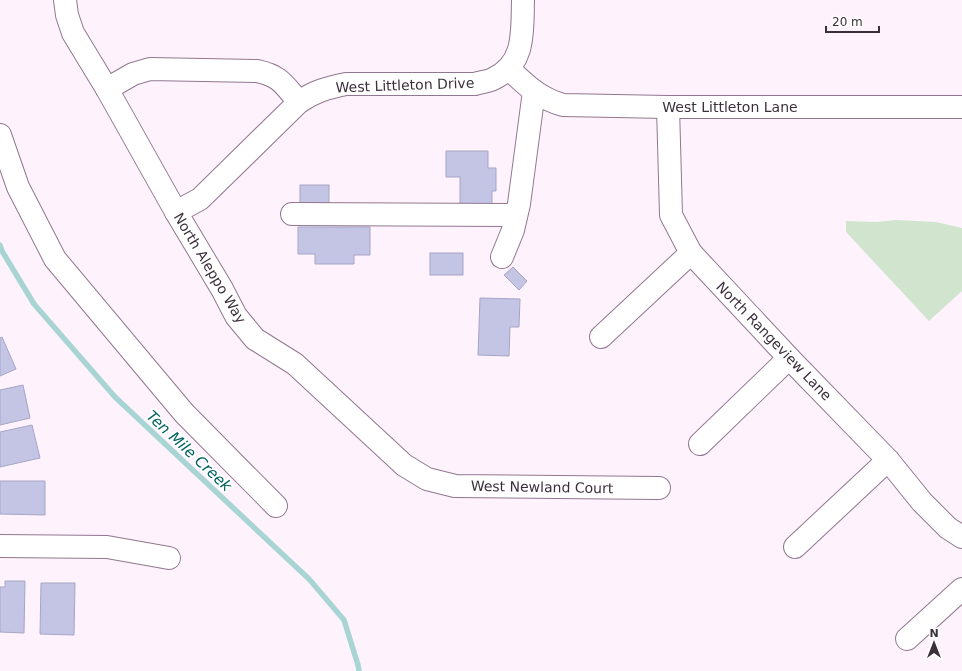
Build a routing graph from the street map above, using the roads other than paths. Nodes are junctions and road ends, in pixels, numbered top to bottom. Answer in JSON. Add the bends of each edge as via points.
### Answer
{"nodes":[{"id":1,"x":65,"y":0,"type":"edge"},
{"id":2,"x":523,"y":0,"type":"edge"},
{"id":3,"x":509,"y":69,"type":"junction"},
{"id":4,"x":106,"y":89,"type":"junction"},
{"id":5,"x":534,"y":92,"type":"junction"},
{"id":6,"x":299,"y":102,"type":"junction"},
{"id":7,"x":668,"y":107,"type":"junction"},
{"id":8,"x":962,"y":107,"type":"edge"},
{"id":9,"x":0,"y":135,"type":"edge"},
{"id":10,"x":176,"y":212,"type":"junction"},
{"id":11,"x":292,"y":214,"type":"dead end"},
{"id":12,"x":516,"y":215,"type":"junction"},
{"id":13,"x":691,"y":253,"type":"junction"},
{"id":14,"x":502,"y":258,"type":"dead end"},
{"id":15,"x":601,"y":337,"type":"dead end"},
{"id":16,"x":789,"y":358,"type":"junction"},
{"id":17,"x":700,"y":444,"type":"dead end"},
{"id":18,"x":888,"y":460,"type":"junction"},
{"id":19,"x":427,"y":479,"type":"joint"},
{"id":20,"x":659,"y":488,"type":"dead end"},
{"id":21,"x":276,"y":506,"type":"dead end"},
{"id":22,"x":962,"y":537,"type":"edge"},
{"id":23,"x":0,"y":546,"type":"edge"},
{"id":24,"x":795,"y":547,"type":"dead end"},
{"id":25,"x":169,"y":558,"type":"dead end"},
{"id":26,"x":962,"y":589,"type":"edge"},
{"id":27,"x":907,"y":639,"type":"dead end"}],
"edges":[{"from":1,"to":4,"type":"street","name":"North Aleppo Way","via":[[73,33]]},
{"from":2,"to":3,"type":"street","via":[[521,43],[518,55]]},
{"from":3,"to":5,"type":"street","name":"West Littleton Lane"},
{"from":3,"to":6,"type":"street","name":"West Littleton Drive","via":[[492,79],[475,84],[346,84],[312,94]]},
{"from":4,"to":6,"type":"street","via":[[133,74],[150,70],[257,71],[280,80]]},
{"from":4,"to":10,"type":"street","name":"North Aleppo Way"},
{"from":5,"to":7,"type":"street","name":"West Littleton Lane","via":[[549,101],[563,105]]},
{"from":5,"to":12,"type":"street"},
{"from":6,"to":10,"type":"street","name":"West Littleton Drive","via":[[200,199]]},
{"from":7,"to":8,"type":"street","name":"West Littleton Lane"},
{"from":7,"to":13,"type":"street","name":"North Rangeview Lane","via":[[671,215]]},
{"from":9,"to":21,"type":"street","via":[[18,187],[55,259],[184,413]]},
{"from":10,"to":19,"type":"street","name":"North Aleppo Way","via":[[236,316],[255,339],[295,364],[404,465]]},
{"from":11,"to":12,"type":"street"},
{"from":12,"to":14,"type":"street"},
{"from":13,"to":15,"type":"street"},
{"from":13,"to":16,"type":"street","name":"North Rangeview Lane"},
{"from":16,"to":17,"type":"street"},
{"from":16,"to":18,"type":"street","name":"North Rangeview Lane"},
{"from":18,"to":22,"type":"street","name":"North Rangeview Lane","via":[[922,502],[948,528]]},
{"from":18,"to":24,"type":"street"},
{"from":19,"to":20,"type":"street","name":"West Newland Court","via":[[455,486]]},
{"from":23,"to":25,"type":"street","via":[[107,547]]},
{"from":26,"to":27,"type":"street"}]}
